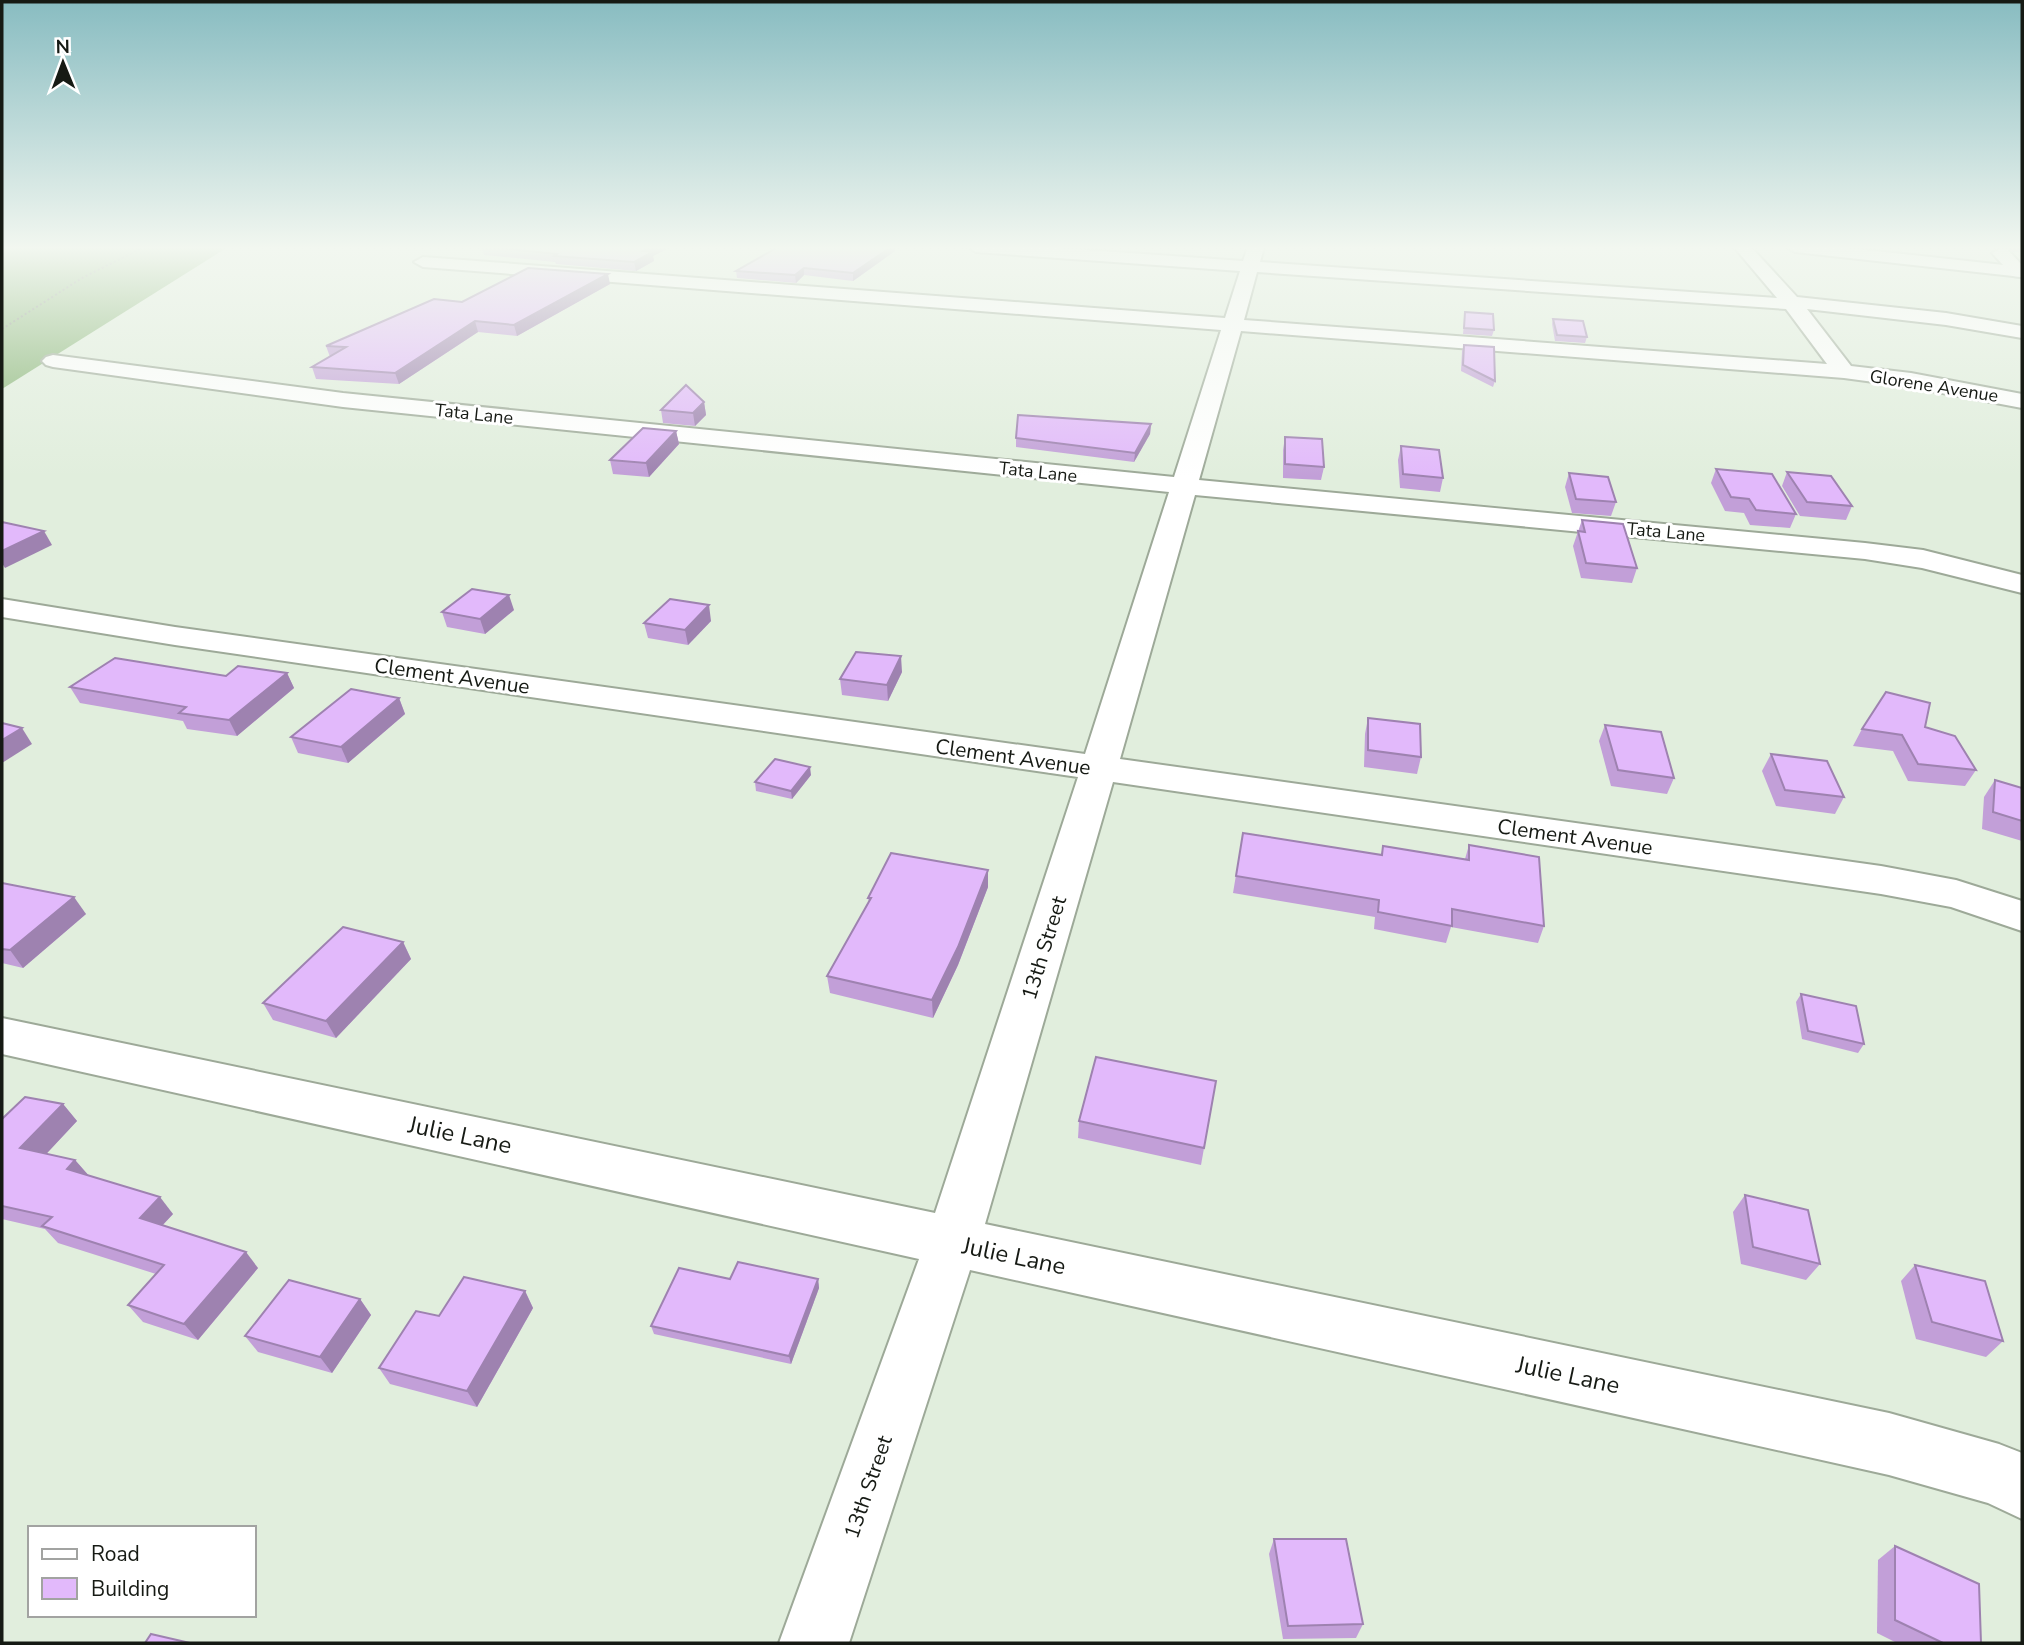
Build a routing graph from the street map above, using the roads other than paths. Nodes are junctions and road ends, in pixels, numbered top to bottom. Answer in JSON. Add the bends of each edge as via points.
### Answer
{"nodes":[{"id":1,"x":1202,"y":324,"type":"edge"},
{"id":2,"x":1807,"y":324,"type":"edge"},
{"id":3,"x":1974,"y":324,"type":"edge"},
{"id":4,"x":1230,"y":326,"type":"junction"},
{"id":5,"x":2022,"y":332,"type":"edge"},
{"id":6,"x":54,"y":361,"type":"dead end"},
{"id":7,"x":1844,"y":372,"type":"junction"},
{"id":8,"x":2022,"y":401,"type":"edge"},
{"id":9,"x":1182,"y":486,"type":"junction"},
{"id":10,"x":2022,"y":584,"type":"edge"},
{"id":11,"x":2,"y":608,"type":"edge"},
{"id":12,"x":1099,"y":769,"type":"junction"},
{"id":13,"x":2022,"y":916,"type":"edge"},
{"id":14,"x":2,"y":1035,"type":"edge"},
{"id":15,"x":952,"y":1243,"type":"junction"},
{"id":16,"x":2022,"y":1487,"type":"edge"},
{"id":17,"x":814,"y":1643,"type":"edge"}],
"edges":[{"from":1,"to":4,"type":"street","name":"Glorene Avenue"},
{"from":2,"to":7,"type":"street"},
{"from":3,"to":5,"type":"street"},
{"from":4,"to":7,"type":"street","name":"Glorene Avenue"},
{"from":4,"to":9,"type":"street","name":"13th Street"},
{"from":6,"to":9,"type":"street","name":"Tata Lane","via":[[343,400]]},
{"from":7,"to":8,"type":"street","name":"Glorene Avenue"},
{"from":9,"to":10,"type":"street","name":"Tata Lane","via":[[1865,551],[1923,559]]},
{"from":9,"to":12,"type":"street","name":"13th Street"},
{"from":11,"to":12,"type":"street","name":"Clement Avenue"},
{"from":12,"to":13,"type":"street","name":"Clement Avenue","via":[[1881,880],[1956,894]]},
{"from":12,"to":15,"type":"street","name":"13th Street"},
{"from":14,"to":15,"type":"street","name":"Julie Lane"},
{"from":15,"to":16,"type":"street","name":"Julie Lane","via":[[1889,1444],[1999,1475]]},
{"from":15,"to":17,"type":"street","name":"13th Street"}]}
